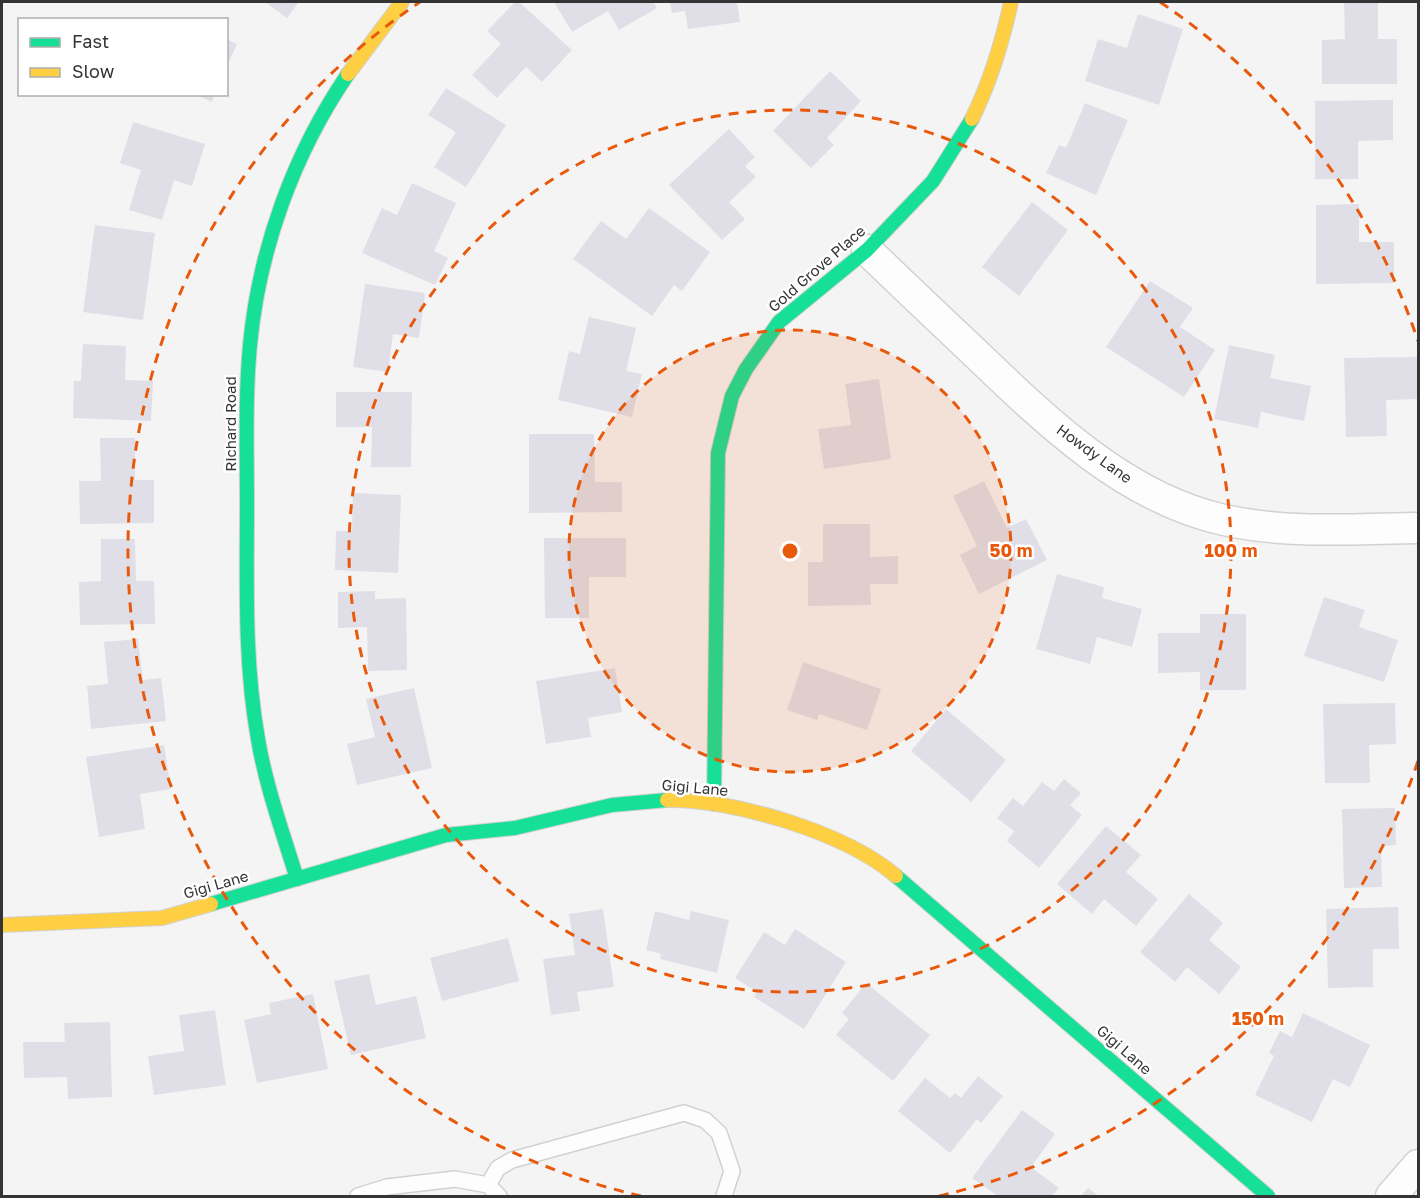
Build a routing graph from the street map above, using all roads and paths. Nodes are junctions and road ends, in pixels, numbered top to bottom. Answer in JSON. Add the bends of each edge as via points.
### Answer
{"nodes":[{"id":1,"x":402,"y":2,"type":"edge"},
{"id":2,"x":1011,"y":2,"type":"edge"},
{"id":3,"x":867,"y":250,"type":"junction"},
{"id":4,"x":1419,"y":528,"type":"edge"},
{"id":5,"x":714,"y":804,"type":"junction"},
{"id":6,"x":297,"y":879,"type":"junction"},
{"id":7,"x":2,"y":925,"type":"edge"},
{"id":8,"x":1419,"y":1165,"type":"edge"},
{"id":9,"x":488,"y":1185,"type":"junction"},
{"id":10,"x":358,"y":1197,"type":"edge"},
{"id":11,"x":499,"y":1197,"type":"edge"},
{"id":12,"x":724,"y":1197,"type":"edge"},
{"id":13,"x":1268,"y":1197,"type":"edge"},
{"id":14,"x":1391,"y":1197,"type":"edge"}],
"edges":[{"from":1,"to":6,"type":"street","name":"Richard Road","via":[[336,92],[294,173],[265,257],[250,341],[248,636],[252,696],[265,773]]},
{"from":2,"to":3,"type":"street","name":"Gold Grove Place","via":[[999,54],[966,131],[933,181]]},
{"from":3,"to":4,"type":"street","name":"Howdy Lane","via":[[1050,422],[1106,466],[1144,489],[1199,513],[1277,529]]},
{"from":3,"to":5,"type":"street","name":"Gold Grove Place","via":[[779,322],[746,369],[732,396],[723,427],[718,453]]},
{"from":5,"to":6,"type":"street","name":"Gigi Lane","via":[[670,800],[612,805],[515,828],[446,835]]},
{"from":5,"to":13,"type":"street","name":"Gigi Lane","via":[[772,817],[843,843],[890,871]]},
{"from":6,"to":7,"type":"street","name":"Gigi Lane","via":[[162,918]]},
{"from":8,"to":14,"type":"street"},
{"from":9,"to":10,"type":"lane","via":[[455,1179],[387,1187]]},
{"from":9,"to":11,"type":"lane"},
{"from":9,"to":12,"type":"lane","via":[[498,1168],[512,1160],[684,1113],[705,1120],[719,1133],[732,1171]]}]}
